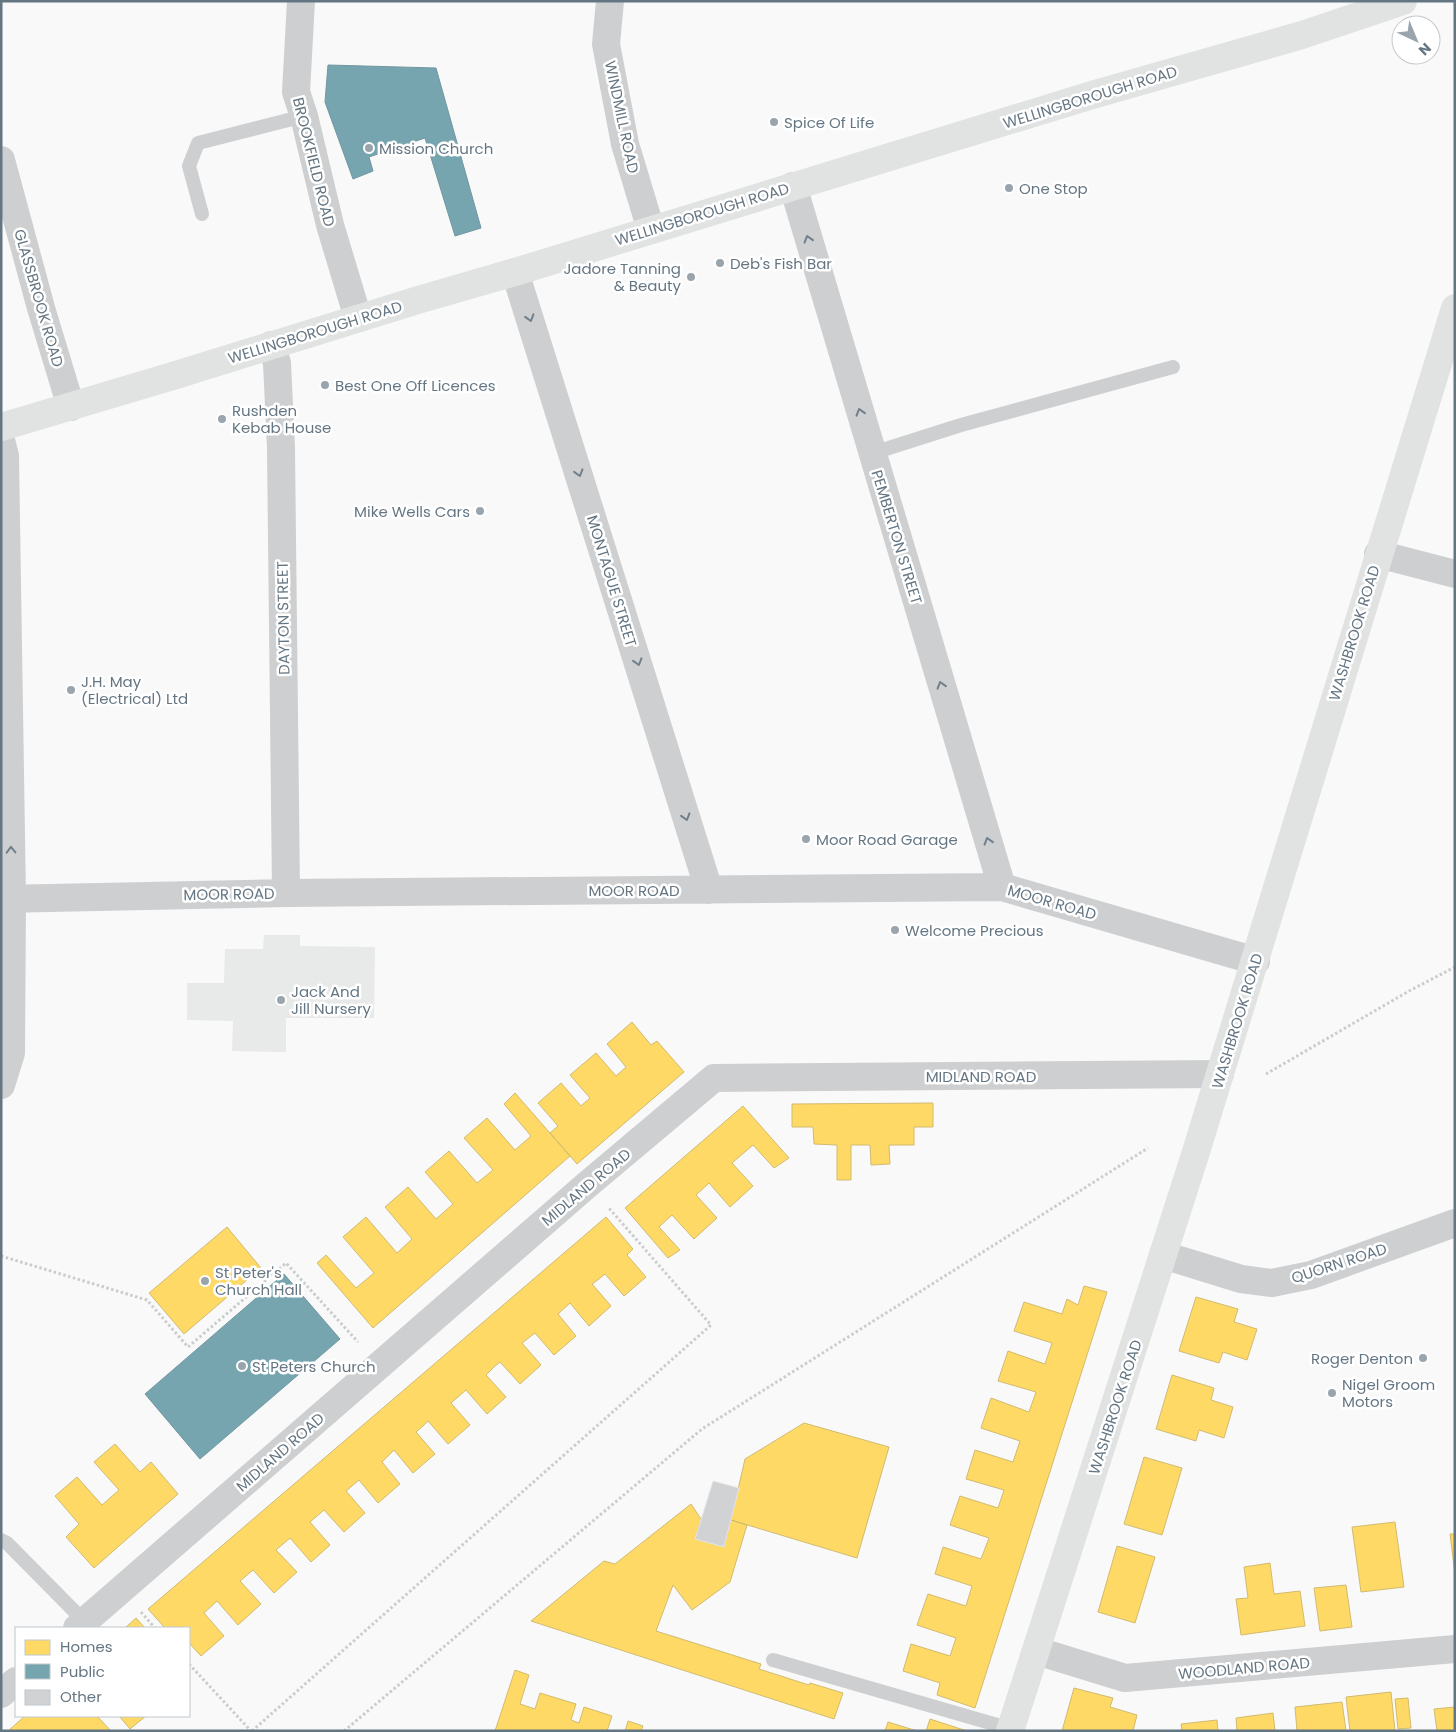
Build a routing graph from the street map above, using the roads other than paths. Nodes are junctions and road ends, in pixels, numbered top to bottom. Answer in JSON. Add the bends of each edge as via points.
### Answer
{"nodes":[{"id":1,"x":301,"y":1,"type":"edge"},
{"id":2,"x":610,"y":1,"type":"edge"},
{"id":3,"x":1403,"y":1,"type":"edge"},
{"id":4,"x":304,"y":116,"type":"junction"},
{"id":5,"x":1,"y":160,"type":"edge"},
{"id":6,"x":793,"y":186,"type":"junction"},
{"id":7,"x":202,"y":214,"type":"dead end"},
{"id":8,"x":651,"y":230,"type":"junction"},
{"id":9,"x":515,"y":272,"type":"junction"},
{"id":10,"x":1455,"y":308,"type":"edge"},
{"id":11,"x":358,"y":318,"type":"junction"},
{"id":12,"x":271,"y":345,"type":"junction"},
{"id":13,"x":1173,"y":367,"type":"dead end"},
{"id":14,"x":71,"y":407,"type":"junction"},
{"id":15,"x":1,"y":427,"type":"edge"},
{"id":16,"x":1,"y":440,"type":"edge"},
{"id":17,"x":873,"y":453,"type":"junction"},
{"id":18,"x":1378,"y":554,"type":"junction"},
{"id":19,"x":1455,"y":574,"type":"edge"},
{"id":20,"x":1002,"y":887,"type":"junction"},
{"id":21,"x":709,"y":890,"type":"junction"},
{"id":22,"x":286,"y":893,"type":"junction"},
{"id":23,"x":6,"y":899,"type":"edge"},
{"id":24,"x":1256,"y":961,"type":"junction"},
{"id":25,"x":1220,"y":1074,"type":"junction"},
{"id":26,"x":1,"y":1085,"type":"edge"},
{"id":27,"x":1455,"y":1223,"type":"edge"},
{"id":28,"x":1163,"y":1255,"type":"junction"},
{"id":29,"x":1,"y":1540,"type":"edge"},
{"id":30,"x":81,"y":1625,"type":"edge"},
{"id":31,"x":1455,"y":1649,"type":"edge"},
{"id":32,"x":1037,"y":1650,"type":"junction"},
{"id":33,"x":773,"y":1660,"type":"dead end"},
{"id":34,"x":15,"y":1682,"type":"edge"},
{"id":35,"x":1,"y":1694,"type":"edge"},
{"id":36,"x":1011,"y":1730,"type":"edge"}],
"edges":[{"from":1,"to":4,"type":"street","name":"BROOKFIELD ROAD","via":[[296,92]]},
{"from":2,"to":8,"type":"street","name":"WINDMILL ROAD","via":[[606,44],[625,144]]},
{"from":3,"to":6,"type":"main road","name":"WELLINGBOROUGH ROAD","via":[[1302,35]]},
{"from":4,"to":7,"type":"lane","via":[[198,143],[189,166]]},
{"from":4,"to":11,"type":"street","name":"BROOKFIELD ROAD","via":[[330,225]]},
{"from":5,"to":14,"type":"street","name":"GLASSBROOK ROAD"},
{"from":6,"to":8,"type":"main road","name":"WELLINGBOROUGH ROAD"},
{"from":17,"to":6,"type":"street","name":"PEMBERTON STREET","one_way":true},
{"from":8,"to":9,"type":"main road","name":"WELLINGBOROUGH ROAD"},
{"from":9,"to":11,"type":"main road","name":"WELLINGBOROUGH ROAD"},
{"from":9,"to":21,"type":"street","name":"MONTAGUE STREET","one_way":true},
{"from":10,"to":18,"type":"main road","name":"WASHBROOK ROAD"},
{"from":11,"to":12,"type":"main road","name":"WELLINGBOROUGH ROAD"},
{"from":12,"to":14,"type":"main road","name":"WELLINGBOROUGH ROAD"},
{"from":12,"to":22,"type":"street","name":"DAYTON STREET","via":[[277,363],[280,438]]},
{"from":13,"to":17,"type":"lane","via":[[961,424]]},
{"from":14,"to":15,"type":"main road","name":"WELLINGBOROUGH ROAD"},
{"from":23,"to":16,"type":"street","one_way":true,"via":[[5,456]]},
{"from":20,"to":17,"type":"street","name":"PEMBERTON STREET","one_way":true},
{"from":18,"to":19,"type":"street"},
{"from":18,"to":24,"type":"main road","name":"WASHBROOK ROAD"},
{"from":20,"to":21,"type":"street","name":"MOOR ROAD"},
{"from":20,"to":24,"type":"street","name":"MOOR ROAD"},
{"from":21,"to":22,"type":"street","name":"MOOR ROAD"},
{"from":22,"to":23,"type":"street","name":"MOOR ROAD"},
{"from":23,"to":26,"type":"street","via":[[11,1054]]},
{"from":24,"to":25,"type":"main road","name":"WASHBROOK ROAD"},
{"from":25,"to":28,"type":"main road","name":"WASHBROOK ROAD"},
{"from":25,"to":30,"type":"street","name":"MIDLAND ROAD","via":[[714,1078]]},
{"from":27,"to":28,"type":"street","name":"QUORN ROAD","via":[[1311,1274],[1272,1284],[1241,1279]]},
{"from":28,"to":32,"type":"main road","name":"WASHBROOK ROAD"},
{"from":29,"to":30,"type":"lane","via":[[7,1542]]},
{"from":31,"to":32,"type":"street","name":"WOODLAND ROAD","via":[[1125,1678]]},
{"from":32,"to":36,"type":"main road","name":"WASHBROOK ROAD"},
{"from":33,"to":36,"type":"lane"},
{"from":34,"to":35,"type":"street"}]}
